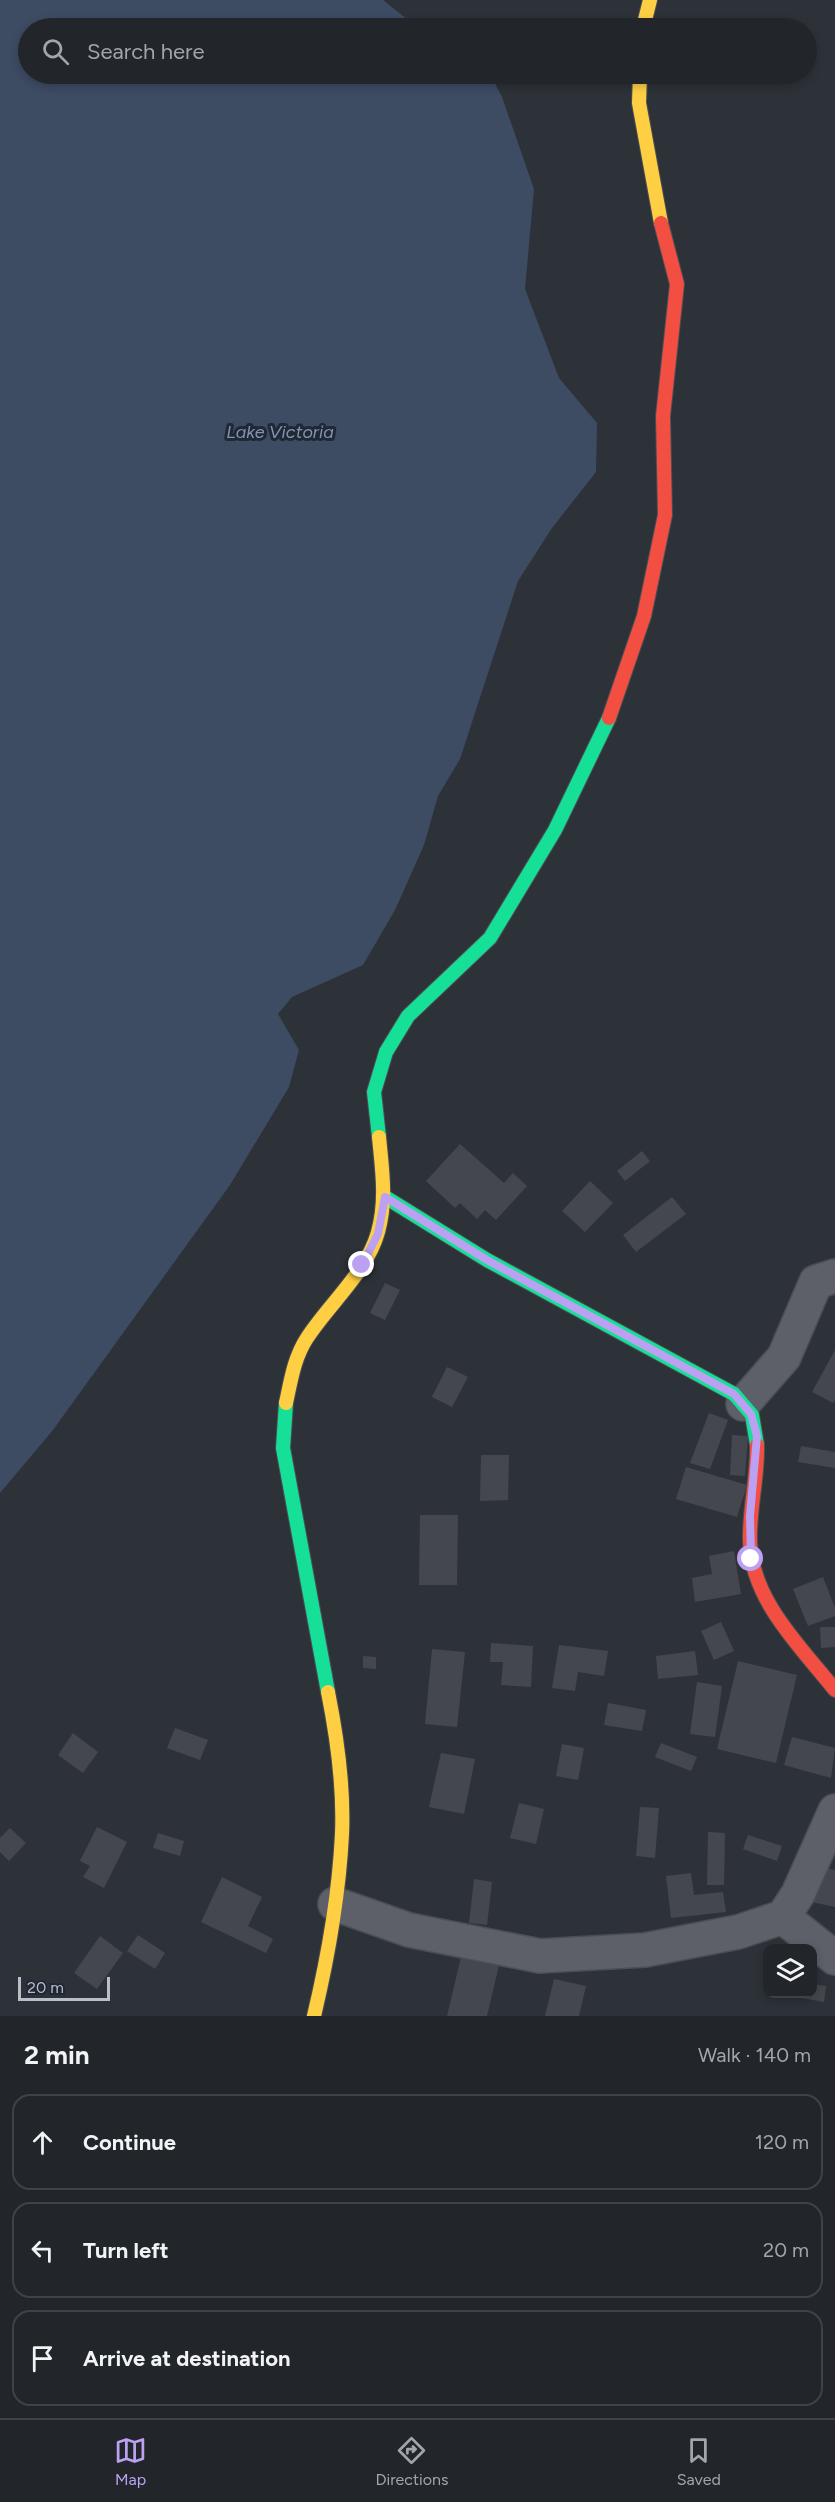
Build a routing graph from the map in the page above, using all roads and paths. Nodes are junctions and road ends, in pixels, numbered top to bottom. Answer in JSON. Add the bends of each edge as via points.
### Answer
{"nodes":[{"id":1,"x":650,"y":0,"type":"edge"},
{"id":2,"x":646,"y":18,"type":"edge"},
{"id":3,"x":640,"y":84,"type":"edge"},
{"id":4,"x":385,"y":1197,"type":"junction"},
{"id":5,"x":835,"y":1276,"type":"edge"},
{"id":6,"x":743,"y":1404,"type":"junction"},
{"id":7,"x":835,"y":1690,"type":"edge"},
{"id":8,"x":835,"y":1811,"type":"edge"},
{"id":9,"x":335,"y":1904,"type":"junction"},
{"id":10,"x":783,"y":1917,"type":"junction"},
{"id":11,"x":835,"y":1958,"type":"edge"},
{"id":12,"x":314,"y":2016,"type":"edge"}],
"edges":[{"from":1,"to":2,"type":"main road"},
{"from":3,"to":4,"type":"main road","via":[[639,103],[659,217],[677,284],[663,416],[665,515],[644,616],[605,730],[555,830],[490,938],[408,1016],[386,1052],[374,1092]]},
{"from":4,"to":6,"type":"main road","via":[[487,1260],[734,1394]]},
{"from":4,"to":9,"type":"main road","via":[[378,1234],[362,1265],[306,1339],[294,1364],[283,1418],[283,1448],[338,1762],[342,1833]]},
{"from":5,"to":6,"type":"street","via":[[816,1282],[784,1357]]},
{"from":6,"to":7,"type":"main road","via":[[751,1414],[757,1436],[750,1516],[751,1559],[762,1594]]},
{"from":8,"to":10,"type":"street","via":[[798,1894]]},
{"from":9,"to":10,"type":"street","via":[[409,1930],[540,1956],[645,1950],[738,1932]]},
{"from":9,"to":12,"type":"main road"},
{"from":10,"to":11,"type":"street"}]}
